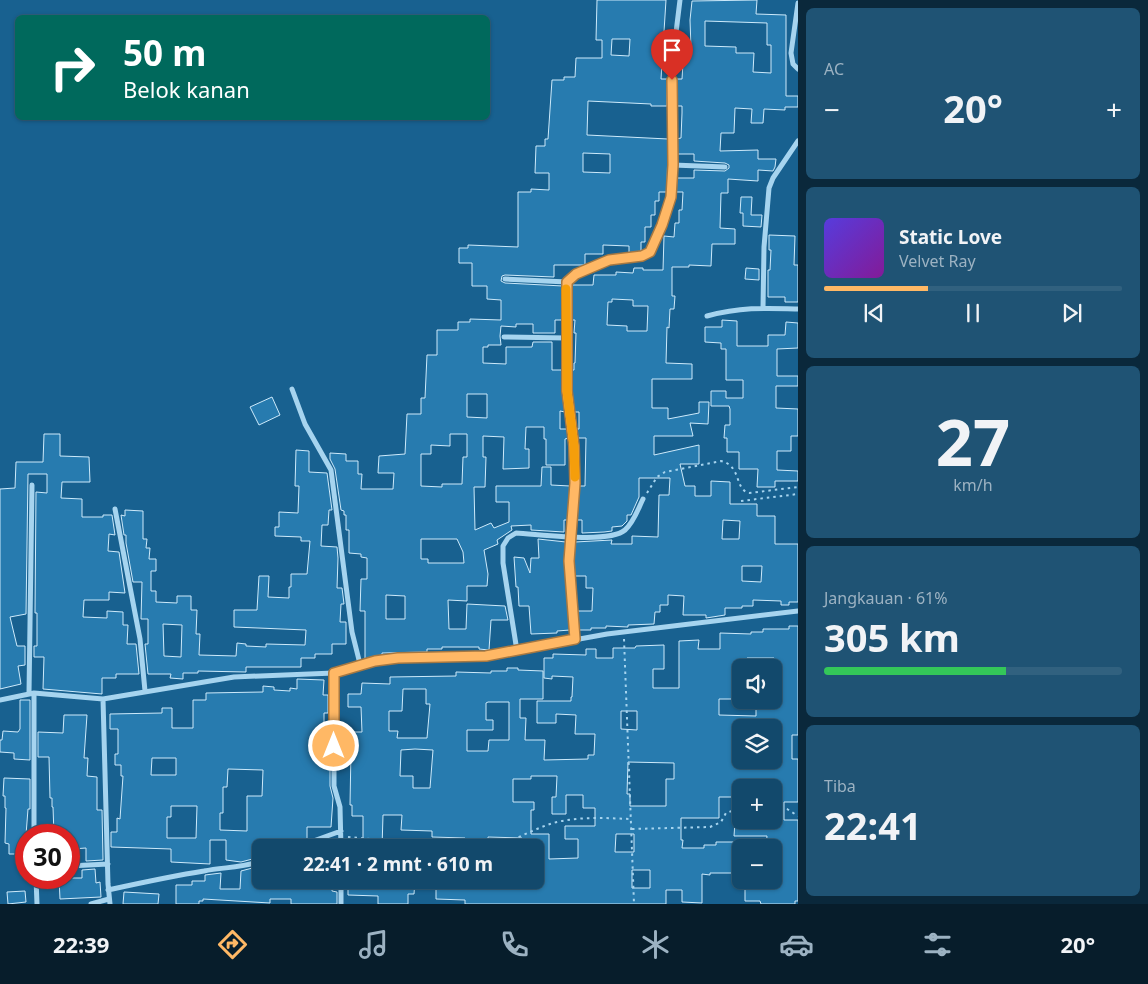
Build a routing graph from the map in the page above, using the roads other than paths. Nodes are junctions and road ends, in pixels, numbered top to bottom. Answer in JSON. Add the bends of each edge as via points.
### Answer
{"nodes":[{"id":1,"x":680,"y":0,"type":"edge"},
{"id":2,"x":798,"y":3,"type":"edge"},
{"id":3,"x":798,"y":69,"type":"edge"},
{"id":4,"x":798,"y":142,"type":"edge"},
{"id":5,"x":673,"y":165,"type":"junction"},
{"id":6,"x":725,"y":167,"type":"dead end"},
{"id":7,"x":505,"y":279,"type":"dead end"},
{"id":8,"x":567,"y":282,"type":"junction"},
{"id":9,"x":763,"y":308,"type":"junction"},
{"id":10,"x":798,"y":308,"type":"edge"},
{"id":11,"x":707,"y":316,"type":"dead end"},
{"id":12,"x":504,"y":337,"type":"dead end"},
{"id":13,"x":566,"y":338,"type":"junction"},
{"id":14,"x":292,"y":389,"type":"dead end"},
{"id":15,"x":32,"y":485,"type":"dead end"},
{"id":16,"x":643,"y":499,"type":"road end"},
{"id":17,"x":115,"y":509,"type":"dead end"},
{"id":18,"x":571,"y":537,"type":"junction"},
{"id":19,"x":798,"y":612,"type":"edge"},
{"id":20,"x":575,"y":639,"type":"junction"},
{"id":21,"x":517,"y":651,"type":"junction"},
{"id":22,"x":359,"y":661,"type":"junction"},
{"id":23,"x":334,"y":673,"type":"junction"},
{"id":24,"x":146,"y":691,"type":"junction"},
{"id":25,"x":34,"y":693,"type":"junction"},
{"id":26,"x":103,"y":699,"type":"junction"},
{"id":27,"x":0,"y":700,"type":"edge"},
{"id":28,"x":34,"y":824,"type":"edge"},
{"id":29,"x":341,"y":834,"type":"junction"},
{"id":30,"x":324,"y":839,"type":"edge"},
{"id":31,"x":341,"y":839,"type":"edge"},
{"id":32,"x":252,"y":863,"type":"edge"},
{"id":33,"x":108,"y":864,"type":"junction"},
{"id":34,"x":80,"y":865,"type":"edge"},
{"id":35,"x":108,"y":887,"type":"junction"},
{"id":36,"x":36,"y":889,"type":"edge"},
{"id":37,"x":341,"y":889,"type":"edge"},
{"id":38,"x":110,"y":901,"type":"edge"},
{"id":39,"x":37,"y":904,"type":"edge"},
{"id":40,"x":91,"y":904,"type":"edge"},
{"id":41,"x":341,"y":904,"type":"edge"}],
"edges":[{"from":1,"to":5,"type":"street","via":[[672,65]]},
{"from":2,"to":3,"type":"street","via":[[792,53],[793,64]]},
{"from":4,"to":9,"type":"street","via":[[769,188]]},
{"from":5,"to":6,"type":"street"},
{"from":5,"to":8,"type":"street","via":[[671,197],[650,252],[609,260],[576,274]]},
{"from":7,"to":8,"type":"street"},
{"from":8,"to":13,"type":"street"},
{"from":9,"to":10,"type":"street"},
{"from":9,"to":11,"type":"street","via":[[730,310]]},
{"from":12,"to":13,"type":"street"},
{"from":13,"to":18,"type":"street","via":[[575,483]]},
{"from":14,"to":22,"type":"street","via":[[305,424],[331,470],[341,556]]},
{"from":15,"to":25,"type":"street"},
{"from":16,"to":18,"type":"street","via":[[631,523],[621,533]]},
{"from":17,"to":24,"type":"street","via":[[140,639]]},
{"from":18,"to":20,"type":"street","via":[[569,561]]},
{"from":18,"to":21,"type":"street","via":[[516,533],[503,546]]},
{"from":19,"to":20,"type":"street"},
{"from":20,"to":21,"type":"street"},
{"from":21,"to":22,"type":"street","via":[[486,656]]},
{"from":22,"to":23,"type":"street"},
{"from":23,"to":24,"type":"street","via":[[234,677]]},
{"from":23,"to":29,"type":"street","via":[[334,786],[340,807]]},
{"from":24,"to":26,"type":"street"},
{"from":25,"to":26,"type":"street"},
{"from":25,"to":27,"type":"street"},
{"from":25,"to":28,"type":"street"},
{"from":26,"to":33,"type":"street"},
{"from":29,"to":30,"type":"street"},
{"from":29,"to":31,"type":"street"},
{"from":32,"to":35,"type":"street"},
{"from":33,"to":34,"type":"street"},
{"from":33,"to":35,"type":"street"},
{"from":35,"to":38,"type":"street"},
{"from":36,"to":39,"type":"street"},
{"from":37,"to":41,"type":"street"},
{"from":38,"to":40,"type":"street"}]}
